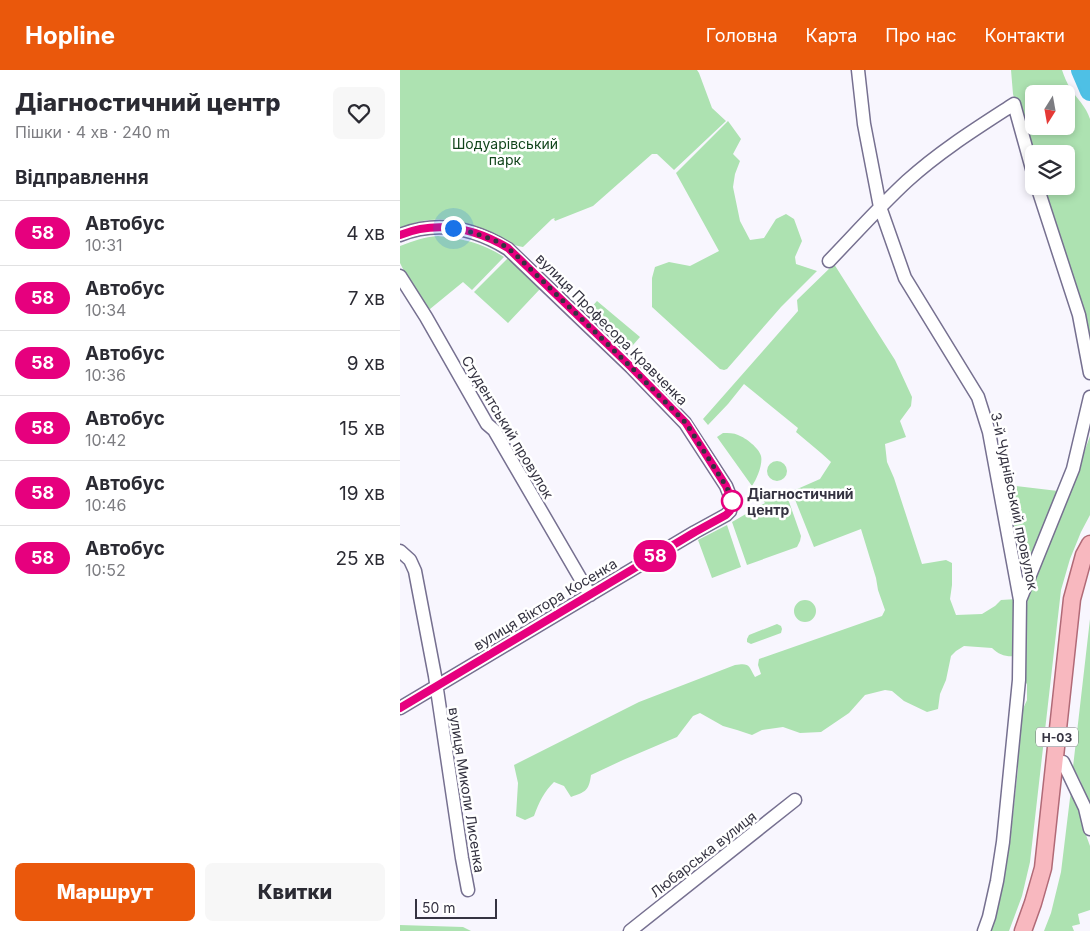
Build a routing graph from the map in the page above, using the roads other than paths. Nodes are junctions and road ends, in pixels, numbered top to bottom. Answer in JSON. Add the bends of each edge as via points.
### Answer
{"nodes":[{"id":1,"x":858,"y":70,"type":"edge"},
{"id":2,"x":1025,"y":145,"type":"edge"},
{"id":3,"x":1040,"y":195,"type":"edge"},
{"id":4,"x":880,"y":207,"type":"junction"},
{"id":5,"x":400,"y":235,"type":"edge"},
{"id":6,"x":829,"y":261,"type":"dead end"},
{"id":7,"x":400,"y":276,"type":"edge"},
{"id":8,"x":1090,"y":373,"type":"edge"},
{"id":9,"x":1090,"y":397,"type":"edge"},
{"id":10,"x":730,"y":511,"type":"joint"},
{"id":11,"x":1090,"y":544,"type":"edge"},
{"id":12,"x":400,"y":551,"type":"edge"},
{"id":13,"x":1090,"y":565,"type":"edge"},
{"id":14,"x":590,"y":595,"type":"junction"},
{"id":15,"x":1020,"y":600,"type":"junction"},
{"id":16,"x":436,"y":686,"type":"junction"},
{"id":17,"x":400,"y":708,"type":"edge"},
{"id":18,"x":1063,"y":762,"type":"junction"},
{"id":19,"x":795,"y":800,"type":"dead end"},
{"id":20,"x":1090,"y":829,"type":"edge"},
{"id":21,"x":468,"y":890,"type":"dead end"},
{"id":22,"x":630,"y":931,"type":"edge"},
{"id":23,"x":984,"y":931,"type":"edge"},
{"id":24,"x":1023,"y":931,"type":"edge"},
{"id":25,"x":1032,"y":931,"type":"edge"}],
"edges":[{"from":1,"to":4,"type":"street","name":"3-й Чуднівський провулок","via":[[864,124]]},
{"from":2,"to":4,"type":"street","via":[[1014,104],[960,138]]},
{"from":3,"to":8,"type":"street","via":[[1079,315]]},
{"from":4,"to":6,"type":"street"},
{"from":4,"to":15,"type":"street","name":"3-й Чуднівський провулок","via":[[905,278],[978,397],[989,432]]},
{"from":5,"to":10,"type":"street","name":"вулиця Професора Кравченка","via":[[424,228],[453,228],[485,236],[508,248],[686,423],[726,486],[732,501]]},
{"from":7,"to":14,"type":"street","name":"Студентський провулок"},
{"from":9,"to":15,"type":"street","via":[[1073,469]]},
{"from":10,"to":14,"type":"street","name":"вулиця Віктора Косенка"},
{"from":11,"to":24,"type":"main road","number":"Н-03","via":[[1072,598],[1043,868]]},
{"from":12,"to":16,"type":"street","name":"вулиця Миколи Лисенка","via":[[410,560],[415,571]]},
{"from":13,"to":18,"type":"main road","number":"Н-03","via":[[1078,619]]},
{"from":14,"to":16,"type":"street","name":"вулиця Віктора Косенка"},
{"from":15,"to":23,"type":"street","name":"3-й Чуднівський провулок","via":[[1019,680],[1003,842]]},
{"from":16,"to":17,"type":"street","name":"вулиця Віктора Косенка"},
{"from":16,"to":21,"type":"street","name":"вулиця Миколи Лисенка"},
{"from":18,"to":20,"type":"street","via":[[1085,808]]},
{"from":18,"to":25,"type":"main road","number":"Н-03","via":[[1051,868]]},
{"from":19,"to":22,"type":"street","name":"Любарська вулиця"}]}
